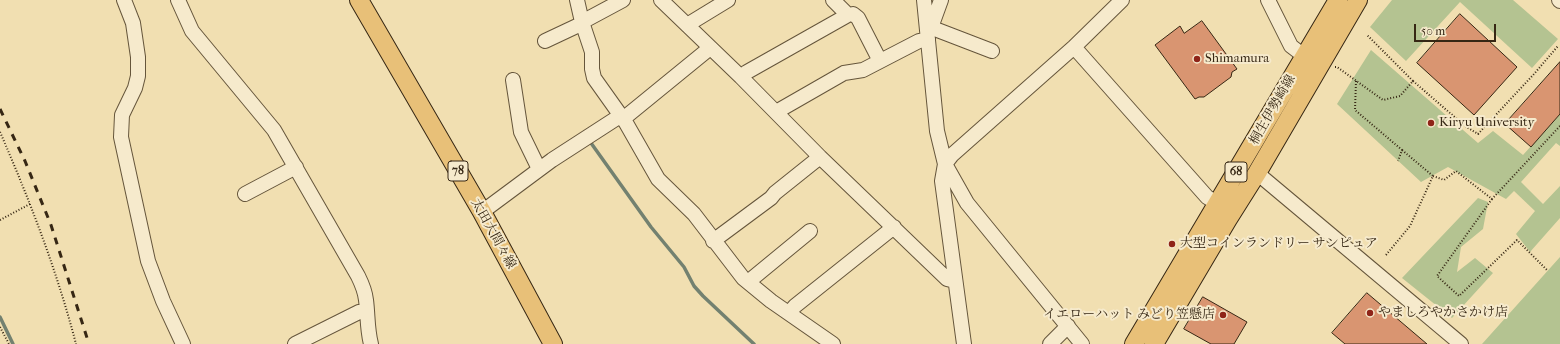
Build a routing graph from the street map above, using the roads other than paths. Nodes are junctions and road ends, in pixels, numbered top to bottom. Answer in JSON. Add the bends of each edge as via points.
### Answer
{"nodes":[{"id":1,"x":124,"y":0,"type":"edge"},
{"id":2,"x":178,"y":0,"type":"edge"},
{"id":3,"x":359,"y":0,"type":"edge"},
{"id":4,"x":577,"y":0,"type":"edge"},
{"id":5,"x":623,"y":0,"type":"edge"},
{"id":6,"x":661,"y":0,"type":"edge"},
{"id":7,"x":728,"y":0,"type":"edge"},
{"id":8,"x":833,"y":0,"type":"edge"},
{"id":9,"x":924,"y":0,"type":"edge"},
{"id":10,"x":941,"y":0,"type":"edge"},
{"id":11,"x":1122,"y":0,"type":"edge"},
{"id":12,"x":1268,"y":0,"type":"edge"},
{"id":13,"x":1338,"y":0,"type":"edge"},
{"id":14,"x":1358,"y":0,"type":"edge"},
{"id":15,"x":848,"y":15,"type":"junction"},
{"id":16,"x":582,"y":22,"type":"junction"},
{"id":17,"x":687,"y":25,"type":"junction"},
{"id":18,"x":927,"y":33,"type":"junction"},
{"id":19,"x":545,"y":42,"type":"dead end"},
{"id":20,"x":1074,"y":47,"type":"junction"},
{"id":21,"x":710,"y":48,"type":"junction"},
{"id":22,"x":992,"y":51,"type":"dead end"},
{"id":23,"x":1304,"y":57,"type":"junction"},
{"id":24,"x":880,"y":61,"type":"junction"},
{"id":25,"x":1325,"y":68,"type":"junction"},
{"id":26,"x":740,"y":77,"type":"junction"},
{"id":27,"x":513,"y":80,"type":"dead end"},
{"id":28,"x":776,"y":112,"type":"junction"},
{"id":29,"x":621,"y":118,"type":"junction"},
{"id":30,"x":820,"y":157,"type":"junction"},
{"id":31,"x":945,"y":164,"type":"junction"},
{"id":32,"x":296,"y":167,"type":"junction"},
{"id":33,"x":539,"y":169,"type":"junction"},
{"id":34,"x":1257,"y":173,"type":"junction"},
{"id":35,"x":245,"y":194,"type":"dead end"},
{"id":36,"x":1218,"y":204,"type":"junction"},
{"id":37,"x":482,"y":212,"type":"junction"},
{"id":38,"x":894,"y":227,"type":"junction"},
{"id":39,"x":810,"y":231,"type":"dead end"},
{"id":40,"x":714,"y":241,"type":"junction"},
{"id":41,"x":956,"y":281,"type":"junction"},
{"id":42,"x":748,"y":282,"type":"junction"},
{"id":43,"x":367,"y":311,"type":"junction"},
{"id":44,"x":789,"y":313,"type":"junction"},
{"id":45,"x":1068,"y":326,"type":"junction"},
{"id":46,"x":182,"y":344,"type":"edge"},
{"id":47,"x":295,"y":344,"type":"edge"},
{"id":48,"x":371,"y":344,"type":"edge"},
{"id":49,"x":553,"y":344,"type":"edge"},
{"id":50,"x":833,"y":344,"type":"edge"},
{"id":51,"x":964,"y":344,"type":"edge"},
{"id":52,"x":1050,"y":344,"type":"edge"},
{"id":53,"x":1082,"y":344,"type":"edge"},
{"id":54,"x":1134,"y":344,"type":"edge"},
{"id":55,"x":1154,"y":344,"type":"edge"},
{"id":56,"x":1461,"y":344,"type":"edge"}],
"edges":[{"from":1,"to":46,"type":"street","via":[[133,23],[138,76],[122,115],[121,137],[148,261]]},
{"from":2,"to":32,"type":"street","via":[[192,31],[266,119]]},
{"from":3,"to":37,"type":"main road","name":"太田大間々線","number":"78"},
{"from":4,"to":16,"type":"street"},
{"from":5,"to":16,"type":"street"},
{"from":6,"to":17,"type":"street"},
{"from":7,"to":17,"type":"street"},
{"from":8,"to":15,"type":"street"},
{"from":9,"to":18,"type":"street"},
{"from":10,"to":18,"type":"street"},
{"from":11,"to":20,"type":"street"},
{"from":12,"to":23,"type":"street","via":[[1291,46]]},
{"from":13,"to":23,"type":"main road","name":"桐生伊勢崎線","number":"68"},
{"from":14,"to":25,"type":"main road","name":"桐生伊勢崎線","number":"68"},
{"from":15,"to":24,"type":"street","via":[[853,14],[858,18]]},
{"from":15,"to":26,"type":"street"},
{"from":16,"to":19,"type":"street","via":[[579,26]]},
{"from":16,"to":29,"type":"street","via":[[592,52],[594,78]]},
{"from":17,"to":21,"type":"street"},
{"from":18,"to":22,"type":"street"},
{"from":18,"to":24,"type":"street","via":[[919,41]]},
{"from":18,"to":31,"type":"street","via":[[937,131]]},
{"from":20,"to":31,"type":"street"},
{"from":20,"to":36,"type":"street","via":[[1207,197]]},
{"from":21,"to":26,"type":"street"},
{"from":21,"to":29,"type":"street"},
{"from":23,"to":25,"type":"street"},
{"from":23,"to":36,"type":"main road","name":"桐生伊勢崎線","number":"68"},
{"from":24,"to":28,"type":"street","via":[[864,70],[844,73]]},
{"from":25,"to":34,"type":"main road","name":"桐生伊勢崎線","number":"68"},
{"from":26,"to":28,"type":"street"},
{"from":27,"to":33,"type":"street","via":[[521,132]]},
{"from":28,"to":30,"type":"street"},
{"from":29,"to":33,"type":"street"},
{"from":29,"to":40,"type":"street","via":[[658,179],[694,214]]},
{"from":30,"to":38,"type":"street"},
{"from":30,"to":40,"type":"street"},
{"from":31,"to":41,"type":"street","via":[[942,181]]},
{"from":31,"to":45,"type":"street","via":[[967,203]]},
{"from":32,"to":35,"type":"street"},
{"from":32,"to":43,"type":"street","via":[[358,276],[364,289]]},
{"from":33,"to":37,"type":"street"},
{"from":34,"to":55,"type":"main road","name":"桐生伊勢崎線","number":"68"},
{"from":34,"to":56,"type":"street"},
{"from":36,"to":54,"type":"main road","name":"桐生伊勢崎線","number":"68"},
{"from":37,"to":49,"type":"main road","name":"太田大間々線","number":"78"},
{"from":38,"to":41,"type":"street","via":[[947,279]]},
{"from":38,"to":44,"type":"street"},
{"from":39,"to":42,"type":"street"},
{"from":40,"to":42,"type":"street"},
{"from":41,"to":51,"type":"street"},
{"from":42,"to":44,"type":"street"},
{"from":43,"to":47,"type":"street","via":[[359,312]]},
{"from":43,"to":48,"type":"street"},
{"from":44,"to":50,"type":"street"},
{"from":45,"to":52,"type":"street"},
{"from":45,"to":53,"type":"street"}]}
